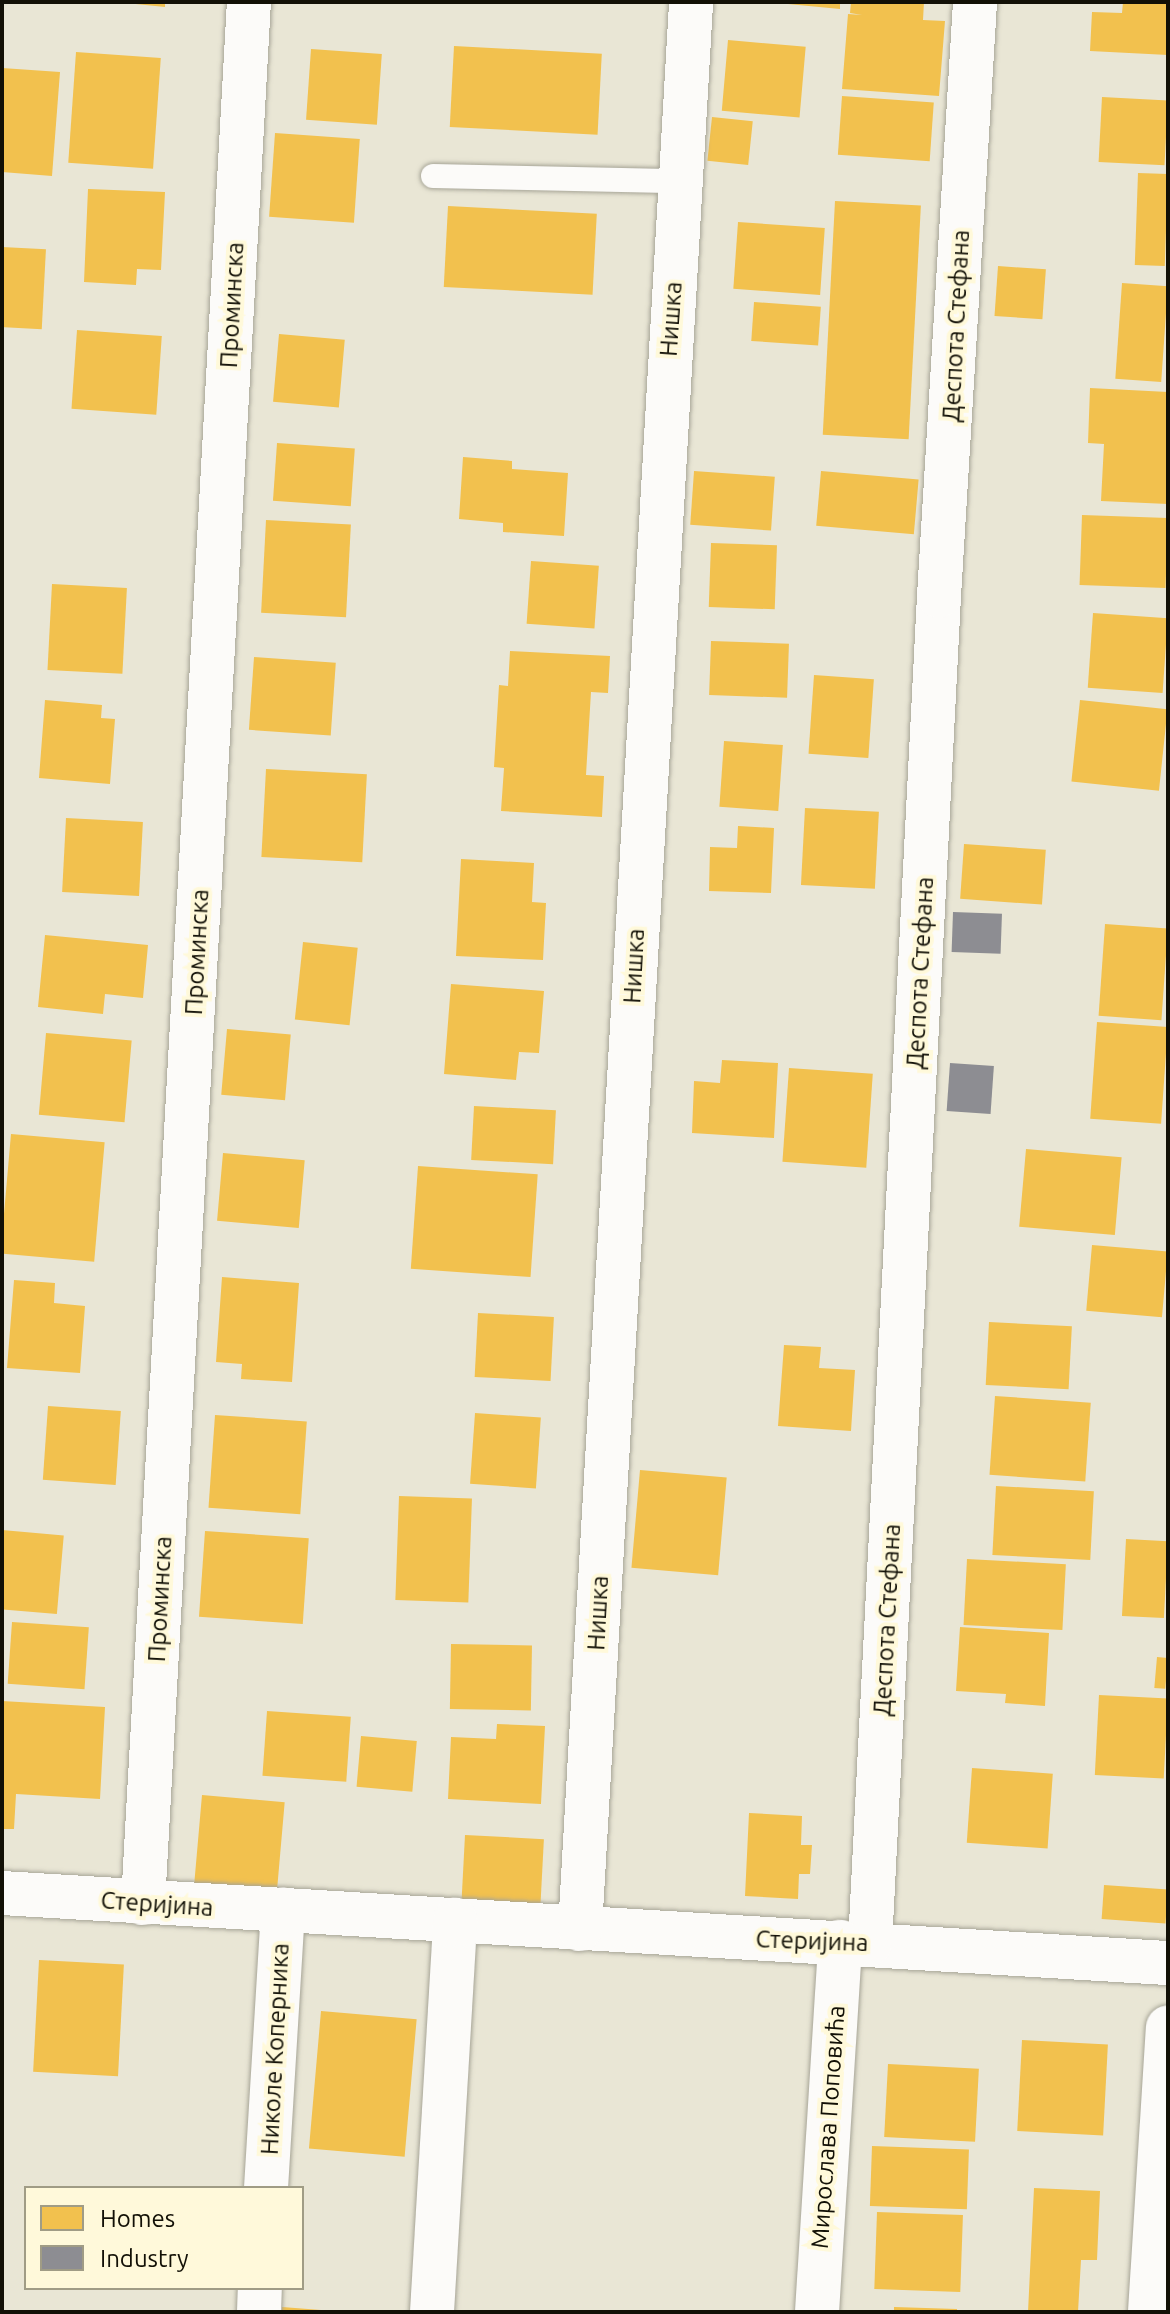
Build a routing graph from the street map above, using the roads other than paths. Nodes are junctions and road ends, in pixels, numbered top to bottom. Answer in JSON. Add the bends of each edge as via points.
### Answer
{"nodes":[{"id":1,"x":249,"y":2,"type":"edge"},
{"id":2,"x":691,"y":2,"type":"edge"},
{"id":3,"x":975,"y":2,"type":"edge"},
{"id":4,"x":433,"y":176,"type":"dead end"},
{"id":5,"x":680,"y":181,"type":"junction"},
{"id":6,"x":2,"y":1893,"type":"edge"},
{"id":7,"x":143,"y":1903,"type":"junction"},
{"id":8,"x":283,"y":1910,"type":"junction"},
{"id":9,"x":455,"y":1920,"type":"junction"},
{"id":10,"x":580,"y":1929,"type":"junction"},
{"id":11,"x":855,"y":1943,"type":"junction"},
{"id":12,"x":1168,"y":1963,"type":"edge"},
{"id":13,"x":1168,"y":2028,"type":"edge"},
{"id":14,"x":266,"y":2186,"type":"edge"},
{"id":15,"x":260,"y":2290,"type":"edge"},
{"id":16,"x":259,"y":2312,"type":"edge"},
{"id":17,"x":432,"y":2312,"type":"edge"},
{"id":18,"x":817,"y":2312,"type":"edge"},
{"id":19,"x":1150,"y":2312,"type":"edge"}],
"edges":[{"from":1,"to":7,"type":"street","name":"Проминска"},
{"from":2,"to":5,"type":"street","name":"Нишка"},
{"from":3,"to":11,"type":"street","name":"Деспота Стефана"},
{"from":4,"to":5,"type":"lane"},
{"from":5,"to":10,"type":"street","name":"Нишка"},
{"from":6,"to":7,"type":"street","name":"Стеријина"},
{"from":7,"to":8,"type":"street","name":"Стеријина"},
{"from":8,"to":9,"type":"street","name":"Стеријина"},
{"from":8,"to":14,"type":"street","name":"Николе Коперника"},
{"from":9,"to":10,"type":"street","name":"Стеријина"},
{"from":9,"to":17,"type":"street"},
{"from":10,"to":11,"type":"street","name":"Стеријина"},
{"from":11,"to":12,"type":"street","name":"Стеријина"},
{"from":11,"to":18,"type":"street","name":"Мирослава Поповића"},
{"from":13,"to":19,"type":"street"},
{"from":15,"to":16,"type":"street"}]}
